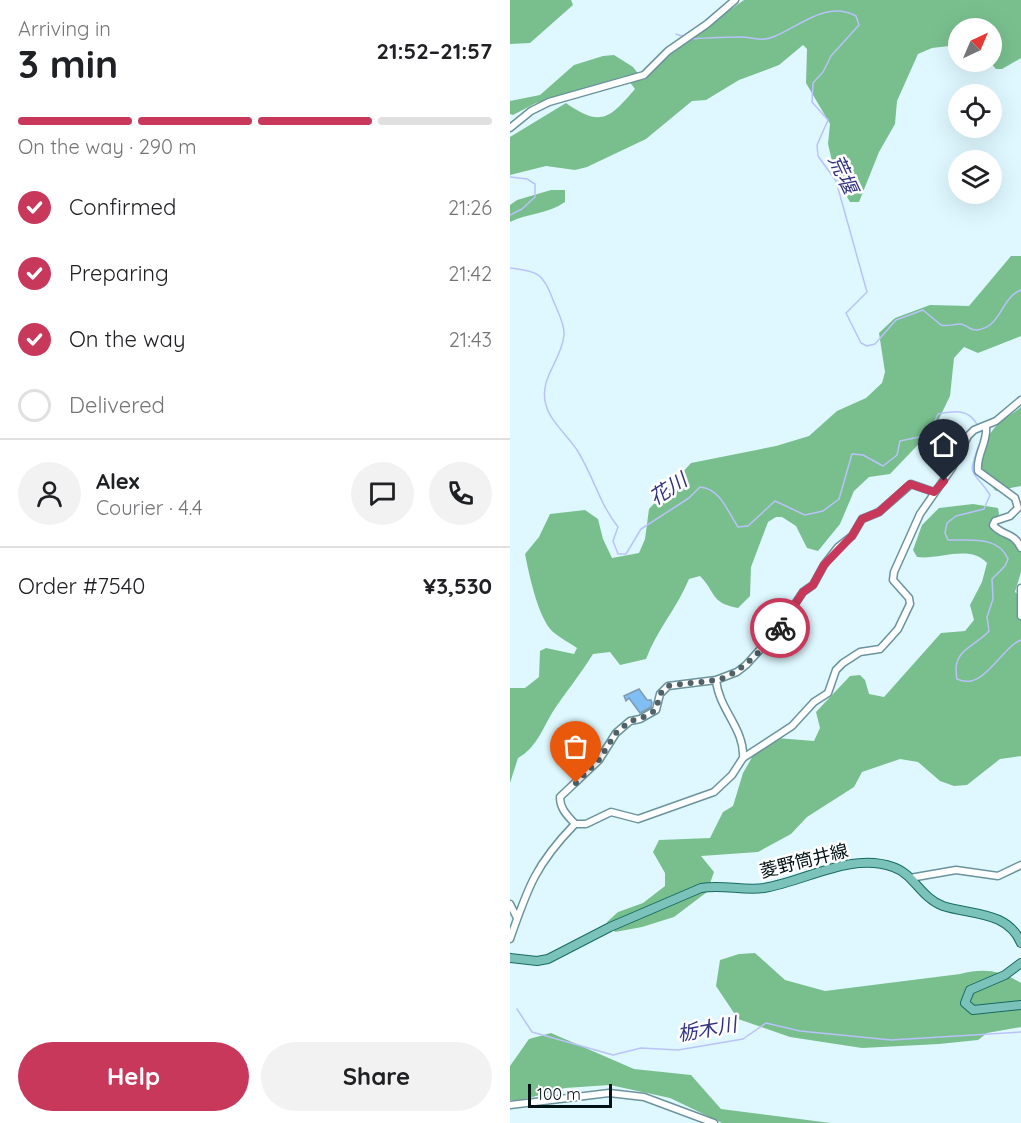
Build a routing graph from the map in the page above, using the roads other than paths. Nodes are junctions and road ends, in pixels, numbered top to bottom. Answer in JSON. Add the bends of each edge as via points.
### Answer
{"nodes":[{"id":1,"x":735,"y":0,"type":"edge"},
{"id":2,"x":510,"y":128,"type":"edge"},
{"id":3,"x":1021,"y":400,"type":"edge"},
{"id":4,"x":986,"y":426,"type":"junction"},
{"id":5,"x":934,"y":492,"type":"junction"},
{"id":6,"x":1021,"y":548,"type":"edge"},
{"id":7,"x":1021,"y":588,"type":"edge"},
{"id":8,"x":1021,"y":616,"type":"edge"},
{"id":9,"x":716,"y":680,"type":"junction"},
{"id":10,"x":743,"y":758,"type":"junction"},
{"id":11,"x":575,"y":824,"type":"junction"},
{"id":12,"x":1021,"y":865,"type":"edge"},
{"id":13,"x":910,"y":878,"type":"junction"},
{"id":14,"x":510,"y":904,"type":"edge"},
{"id":15,"x":517,"y":918,"type":"junction"},
{"id":16,"x":510,"y":939,"type":"edge"},
{"id":17,"x":1021,"y":943,"type":"edge"},
{"id":18,"x":510,"y":958,"type":"edge"},
{"id":19,"x":1021,"y":963,"type":"edge"},
{"id":20,"x":1021,"y":1005,"type":"edge"},
{"id":21,"x":510,"y":1105,"type":"edge"},
{"id":22,"x":714,"y":1123,"type":"edge"}],
"edges":[{"from":1,"to":2,"type":"street","via":[[668,51],[644,75],[549,102]]},
{"from":3,"to":4,"type":"street"},
{"from":4,"to":5,"type":"street","via":[[968,436]]},
{"from":4,"to":6,"type":"street","via":[[986,440],[977,459],[978,471],[1015,498],[1018,507],[993,525],[1013,536]]},
{"from":5,"to":9,"type":"street","via":[[910,484],[879,512],[862,519],[776,632],[746,665]]},
{"from":5,"to":10,"type":"street","via":[[894,572],[893,580],[910,604],[898,629],[880,649],[849,658],[836,670],[828,693],[792,726]]},
{"from":7,"to":8,"type":"street"},
{"from":9,"to":10,"type":"street","via":[[720,701],[744,746]]},
{"from":9,"to":11,"type":"street","via":[[668,686],[660,694],[656,710],[630,721],[616,733],[599,760],[560,797],[563,811]]},
{"from":10,"to":11,"type":"street","via":[[722,786],[700,798],[638,819],[611,812],[585,824]]},
{"from":11,"to":15,"type":"street","via":[[551,849],[535,874]]},
{"from":12,"to":13,"type":"street","via":[[998,876],[956,870]]},
{"from":13,"to":17,"type":"main road","name":"菱野筒井線","via":[[933,901],[1004,921]]},
{"from":13,"to":18,"type":"main road","name":"菱野筒井線","via":[[893,867],[868,862],[762,888],[707,887],[610,927],[548,959]]},
{"from":14,"to":15,"type":"street"},
{"from":15,"to":16,"type":"street"},
{"from":19,"to":20,"type":"main road","via":[[1005,975],[970,990],[964,1003],[973,1011]]},
{"from":21,"to":22,"type":"street","via":[[609,1093],[644,1097]]}]}
